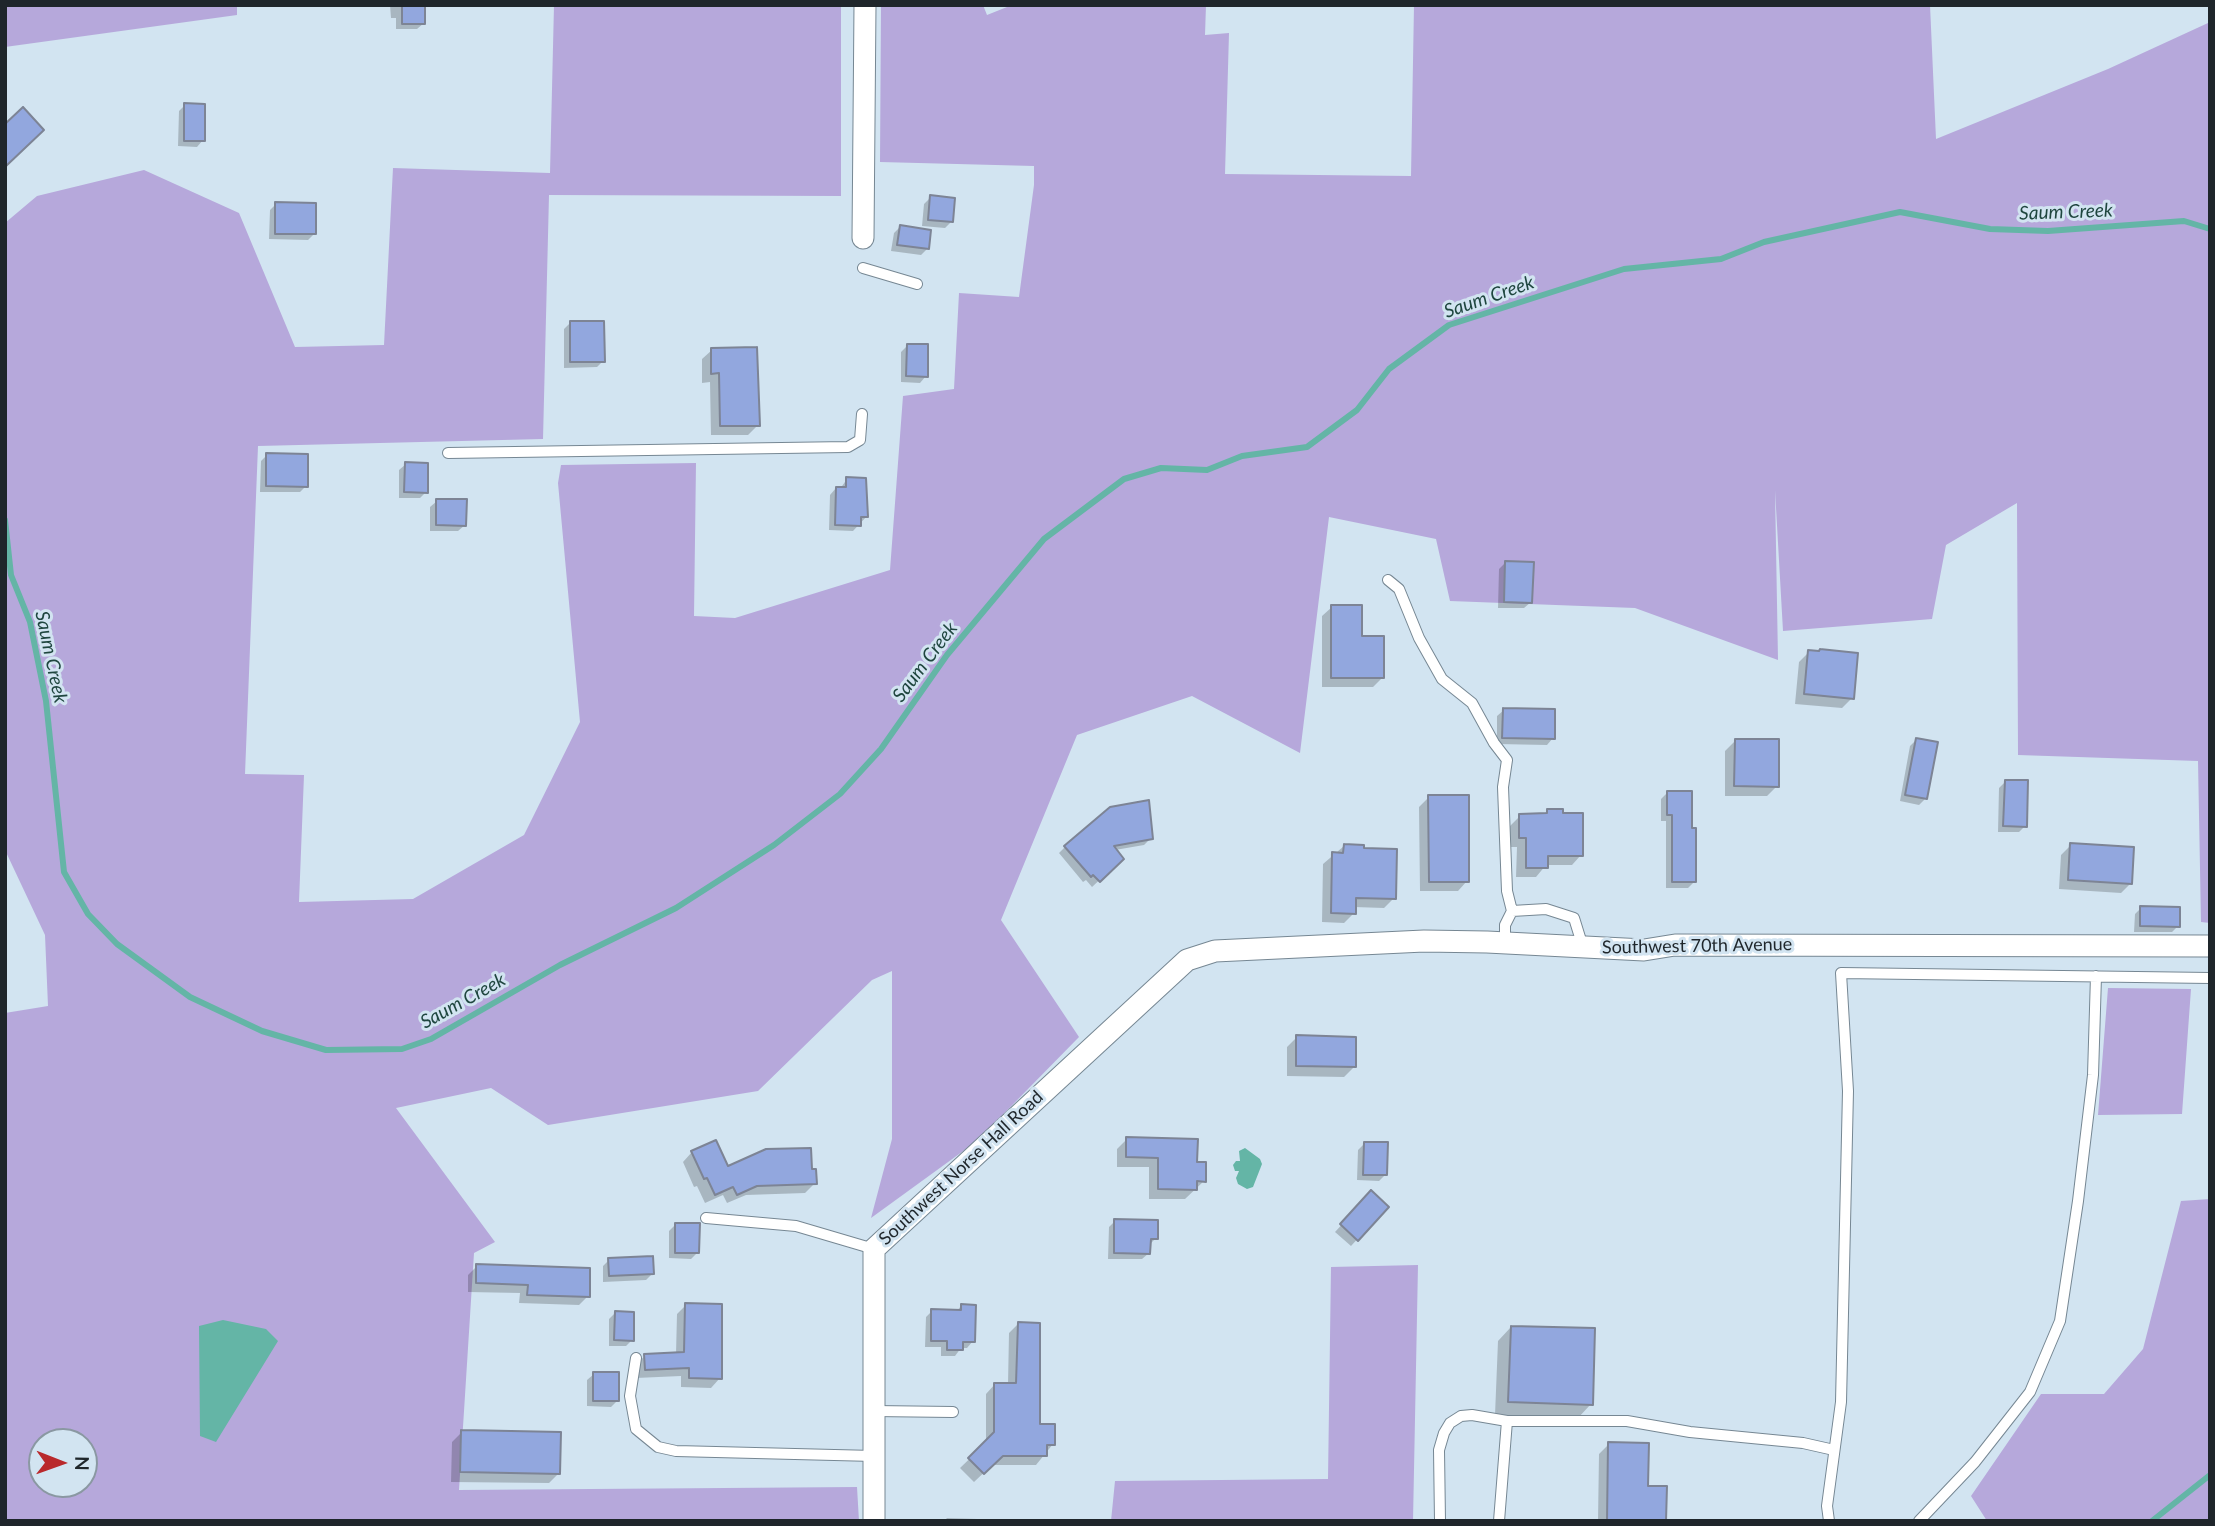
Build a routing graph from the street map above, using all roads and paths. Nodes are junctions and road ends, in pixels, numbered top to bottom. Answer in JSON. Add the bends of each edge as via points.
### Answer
{"nodes":[{"id":1,"x":865,"y":5,"type":"edge"},
{"id":2,"x":863,"y":238,"type":"dead end"},
{"id":3,"x":863,"y":268,"type":"dead end"},
{"id":4,"x":917,"y":284,"type":"dead end"},
{"id":5,"x":862,"y":414,"type":"dead end"},
{"id":6,"x":448,"y":453,"type":"dead end"},
{"id":7,"x":1388,"y":580,"type":"dead end"},
{"id":8,"x":1512,"y":911,"type":"junction"},
{"id":9,"x":1505,"y":943,"type":"junction"},
{"id":10,"x":2210,"y":946,"type":"edge"},
{"id":11,"x":1583,"y":947,"type":"junction"},
{"id":12,"x":1187,"y":960,"type":"joint"},
{"id":13,"x":2096,"y":976,"type":"junction"},
{"id":14,"x":2210,"y":978,"type":"edge"},
{"id":15,"x":706,"y":1218,"type":"dead end"},
{"id":16,"x":874,"y":1249,"type":"junction"},
{"id":17,"x":636,"y":1358,"type":"dead end"},
{"id":18,"x":874,"y":1411,"type":"junction"},
{"id":19,"x":953,"y":1412,"type":"dead end"},
{"id":20,"x":1507,"y":1421,"type":"junction"},
{"id":21,"x":1834,"y":1450,"type":"junction"},
{"id":22,"x":874,"y":1456,"type":"junction"},
{"id":23,"x":874,"y":1521,"type":"edge"},
{"id":24,"x":1440,"y":1521,"type":"edge"},
{"id":25,"x":1499,"y":1521,"type":"edge"},
{"id":26,"x":1829,"y":1521,"type":"edge"},
{"id":27,"x":1919,"y":1521,"type":"edge"}],
"edges":[{"from":1,"to":2,"type":"street"},
{"from":3,"to":4,"type":"lane"},
{"from":5,"to":6,"type":"lane","via":[[860,440],[848,447]]},
{"from":7,"to":8,"type":"lane","via":[[1399,589],[1442,679],[1472,703],[1507,760],[1507,891]]},
{"from":8,"to":9,"type":"lane","via":[[1504,925]]},
{"from":8,"to":11,"type":"lane","via":[[1546,909],[1574,918]]},
{"from":9,"to":11,"type":"street","name":"Southwest 70th Avenue"},
{"from":9,"to":12,"type":"street","name":"Southwest 70th Avenue","via":[[1424,941],[1215,951]]},
{"from":10,"to":11,"type":"street","name":"Southwest 70th Avenue"},
{"from":12,"to":16,"type":"street","name":"Southwest Norse Hall Road"},
{"from":13,"to":14,"type":"lane"},
{"from":13,"to":21,"type":"lane","via":[[1841,973],[1847,1105],[1841,1402]]},
{"from":13,"to":27,"type":"lane","via":[[2093,1074],[2060,1321],[2030,1391],[1975,1462]]},
{"from":15,"to":16,"type":"lane","via":[[796,1226]]},
{"from":16,"to":18,"type":"street","name":"Southwest Norse Hall Road"},
{"from":17,"to":22,"type":"lane","via":[[630,1395],[636,1429],[658,1447]]},
{"from":18,"to":19,"type":"lane"},
{"from":18,"to":22,"type":"street","name":"Southwest Norse Hall Road"},
{"from":20,"to":21,"type":"lane","via":[[1627,1421]]},
{"from":20,"to":24,"type":"lane","via":[[1472,1415],[1450,1423],[1439,1450]]},
{"from":20,"to":25,"type":"lane"},
{"from":21,"to":26,"type":"lane"},
{"from":22,"to":23,"type":"street","name":"Southwest Norse Hall Road"}]}
